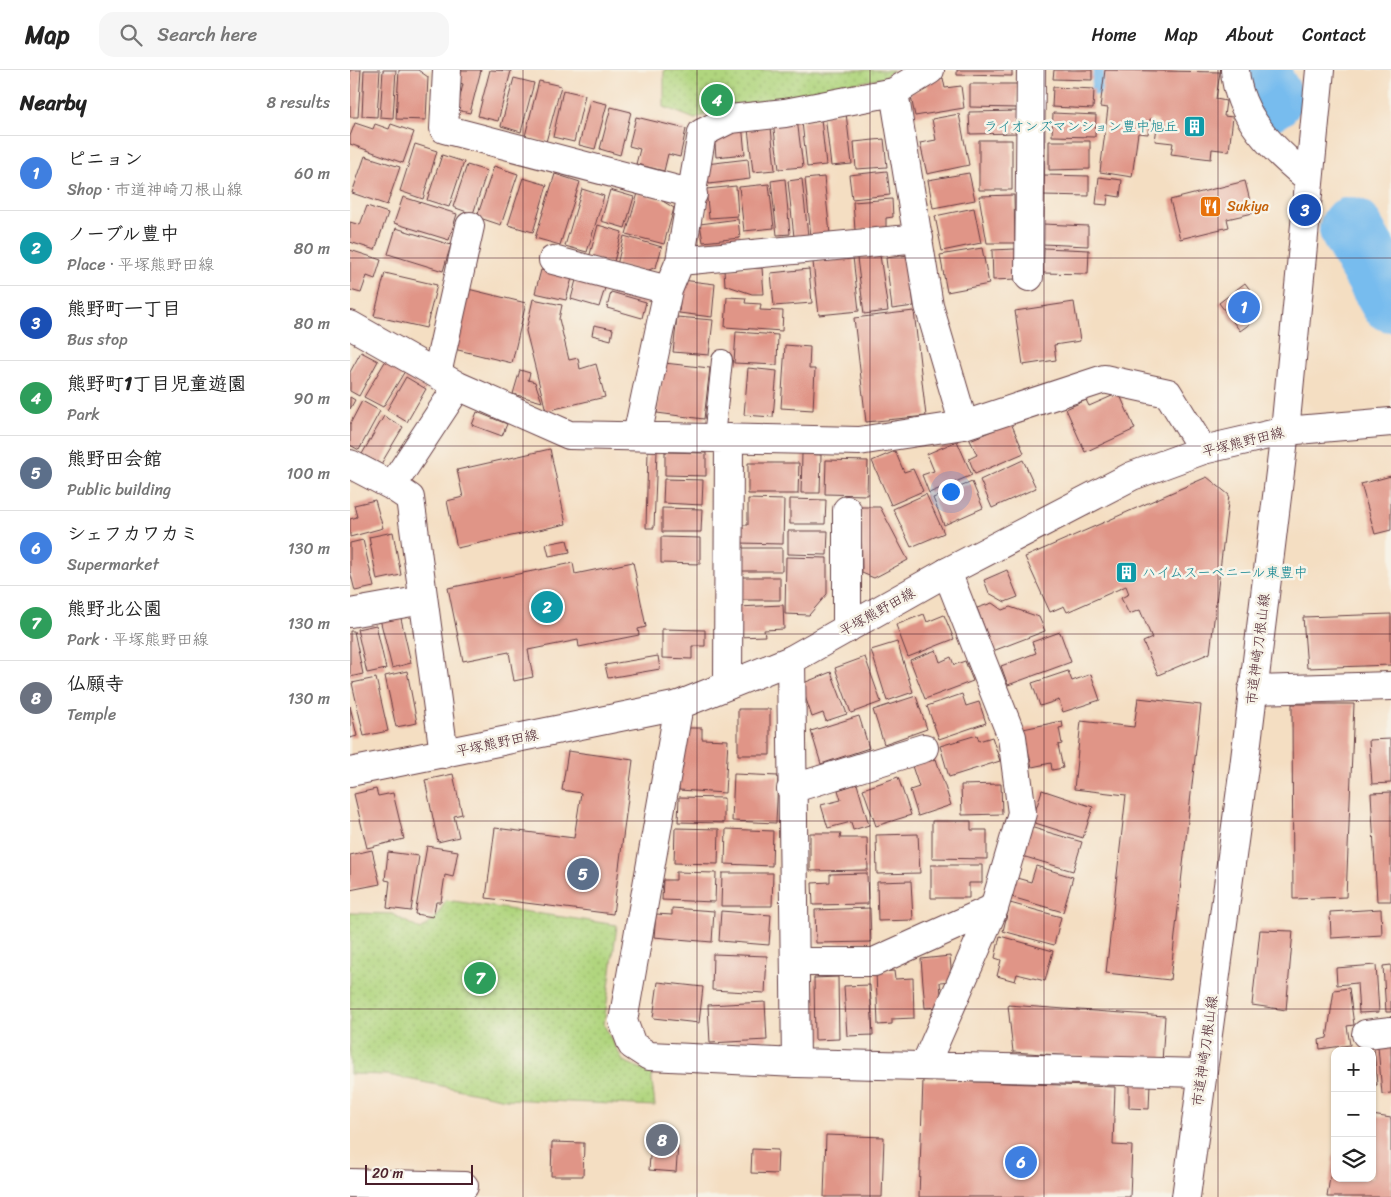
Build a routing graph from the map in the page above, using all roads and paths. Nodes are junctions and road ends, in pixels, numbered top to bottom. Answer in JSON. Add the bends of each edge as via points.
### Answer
{"nodes":[{"id":1,"x":447,"y":70,"type":"edge"},
{"id":2,"x":930,"y":70,"type":"edge"},
{"id":3,"x":1031,"y":70,"type":"edge"},
{"id":4,"x":1235,"y":70,"type":"edge"},
{"id":5,"x":1320,"y":70,"type":"edge"},
{"id":6,"x":894,"y":92,"type":"junction"},
{"id":7,"x":1308,"y":178,"type":"junction"},
{"id":8,"x":694,"y":194,"type":"junction"},
{"id":9,"x":470,"y":226,"type":"dead end"},
{"id":10,"x":919,"y":238,"type":"junction"},
{"id":11,"x":553,"y":260,"type":"dead end"},
{"id":12,"x":680,"y":261,"type":"junction"},
{"id":13,"x":1029,"y":277,"type":"dead end"},
{"id":14,"x":668,"y":290,"type":"junction"},
{"id":15,"x":350,"y":325,"type":"edge"},
{"id":16,"x":722,"y":360,"type":"dead end"},
{"id":17,"x":447,"y":380,"type":"junction"},
{"id":18,"x":1391,"y":422,"type":"edge"},
{"id":19,"x":964,"y":425,"type":"junction"},
{"id":20,"x":1285,"y":430,"type":"junction"},
{"id":21,"x":637,"y":436,"type":"junction"},
{"id":22,"x":722,"y":438,"type":"junction"},
{"id":23,"x":1203,"y":450,"type":"junction"},
{"id":24,"x":350,"y":464,"type":"edge"},
{"id":25,"x":392,"y":486,"type":"junction"},
{"id":26,"x":847,"y":510,"type":"dead end"},
{"id":27,"x":947,"y":572,"type":"junction"},
{"id":28,"x":423,"y":600,"type":"junction"},
{"id":29,"x":350,"y":613,"type":"edge"},
{"id":30,"x":847,"y":629,"type":"junction"},
{"id":31,"x":791,"y":660,"type":"junction"},
{"id":32,"x":728,"y":685,"type":"junction"},
{"id":33,"x":1391,"y":686,"type":"edge"},
{"id":34,"x":1252,"y":690,"type":"junction"},
{"id":35,"x":679,"y":705,"type":"junction"},
{"id":36,"x":924,"y":748,"type":"dead end"},
{"id":37,"x":444,"y":754,"type":"junction"},
{"id":38,"x":350,"y":772,"type":"edge"},
{"id":39,"x":791,"y":789,"type":"junction"},
{"id":40,"x":994,"y":908,"type":"junction"},
{"id":41,"x":795,"y":962,"type":"junction"},
{"id":42,"x":796,"y":1063,"type":"junction"},
{"id":43,"x":926,"y":1065,"type":"junction"},
{"id":44,"x":1202,"y":1073,"type":"junction"},
{"id":45,"x":350,"y":1183,"type":"edge"},
{"id":46,"x":464,"y":1186,"type":"dead end"},
{"id":47,"x":1186,"y":1197,"type":"edge"}],
"edges":[{"from":1,"to":8,"type":"street","via":[[444,129]]},
{"from":2,"to":6,"type":"street"},
{"from":3,"to":13,"type":"street"},
{"from":4,"to":7,"type":"street","via":[[1241,101],[1259,131]]},
{"from":5,"to":7,"type":"street","name":"市道神崎刀根山線"},
{"from":6,"to":8,"type":"street","via":[[785,114],[730,119],[702,133]]},
{"from":6,"to":10,"type":"street"},
{"from":7,"to":20,"type":"street","name":"市道神崎刀根山線"},
{"from":8,"to":12,"type":"street"},
{"from":9,"to":17,"type":"street"},
{"from":10,"to":12,"type":"street"},
{"from":10,"to":19,"type":"street","via":[[929,306]]},
{"from":11,"to":14,"type":"street"},
{"from":12,"to":14,"type":"street"},
{"from":14,"to":21,"type":"street"},
{"from":15,"to":17,"type":"street"},
{"from":16,"to":22,"type":"lane"},
{"from":17,"to":21,"type":"street","via":[[569,435]]},
{"from":17,"to":25,"type":"street"},
{"from":18,"to":20,"type":"street","name":"平塚熊野田線"},
{"from":19,"to":22,"type":"street","via":[[859,441]]},
{"from":19,"to":23,"type":"street","via":[[1104,379],[1168,393]]},
{"from":20,"to":23,"type":"street","name":"平塚熊野田線"},
{"from":20,"to":34,"type":"street","name":"市道神崎刀根山線"},
{"from":21,"to":22,"type":"street"},
{"from":22,"to":32,"type":"street"},
{"from":23,"to":27,"type":"street","name":"平塚熊野田線","via":[[1132,476]]},
{"from":24,"to":25,"type":"street"},
{"from":25,"to":28,"type":"street","via":[[410,498]]},
{"from":26,"to":30,"type":"street"},
{"from":27,"to":30,"type":"street","name":"平塚熊野田線"},
{"from":27,"to":40,"type":"street","via":[[1012,737],[1022,813]]},
{"from":28,"to":29,"type":"street"},
{"from":28,"to":37,"type":"street"},
{"from":30,"to":31,"type":"street","name":"平塚熊野田線"},
{"from":31,"to":32,"type":"street","name":"平塚熊野田線"},
{"from":31,"to":39,"type":"street"},
{"from":32,"to":35,"type":"street","name":"平塚熊野田線"},
{"from":33,"to":34,"type":"street"},
{"from":34,"to":44,"type":"street","name":"市道神崎刀根山線"},
{"from":35,"to":37,"type":"street","name":"平塚熊野田線"},
{"from":35,"to":42,"type":"street","via":[[624,1021],[632,1045],[649,1056]]},
{"from":36,"to":39,"type":"street"},
{"from":37,"to":38,"type":"street","name":"平塚熊野田線"},
{"from":39,"to":41,"type":"street"},
{"from":40,"to":41,"type":"street","via":[[874,962]]},
{"from":40,"to":43,"type":"street"},
{"from":41,"to":42,"type":"street"},
{"from":42,"to":43,"type":"street"},
{"from":43,"to":44,"type":"street"},
{"from":44,"to":47,"type":"street","name":"市道神崎刀根山線"},
{"from":45,"to":46,"type":"street"}]}
